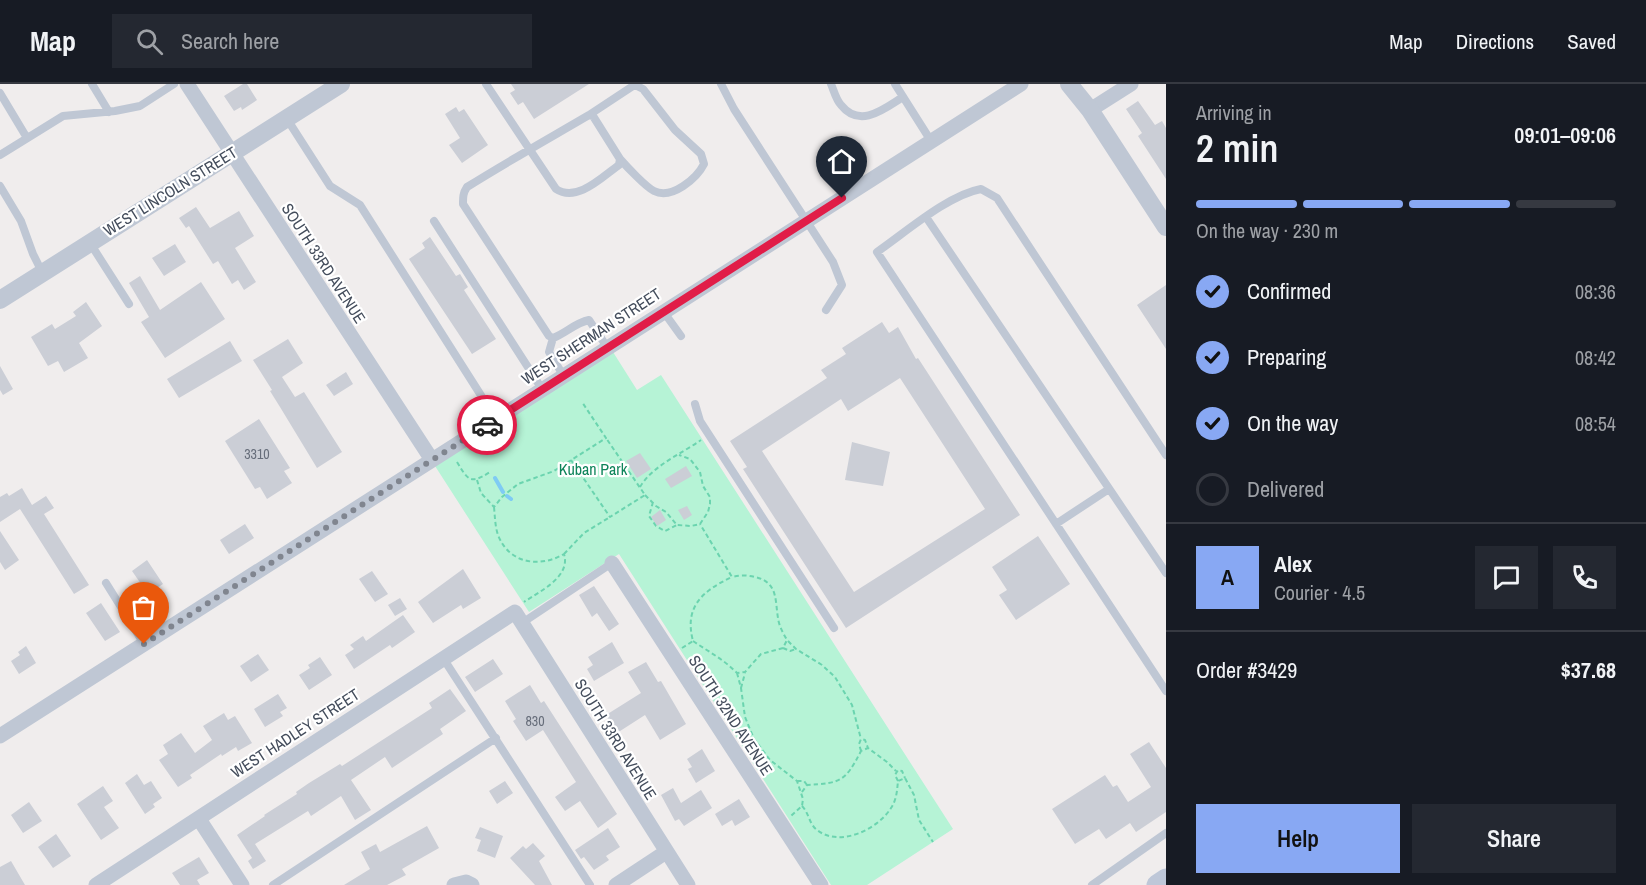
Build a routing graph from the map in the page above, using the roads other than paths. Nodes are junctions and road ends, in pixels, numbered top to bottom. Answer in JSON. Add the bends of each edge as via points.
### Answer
{"nodes":[{"id":1,"x":92,"y":84,"type":"edge"},
{"id":2,"x":174,"y":84,"type":"edge"},
{"id":3,"x":187,"y":84,"type":"edge"},
{"id":4,"x":341,"y":84,"type":"edge"},
{"id":5,"x":486,"y":84,"type":"edge"},
{"id":6,"x":721,"y":84,"type":"edge"},
{"id":7,"x":831,"y":84,"type":"edge"},
{"id":8,"x":895,"y":84,"type":"edge"},
{"id":9,"x":1021,"y":84,"type":"edge"},
{"id":10,"x":1069,"y":84,"type":"edge"},
{"id":11,"x":1131,"y":84,"type":"edge"},
{"id":12,"x":0,"y":93,"type":"edge"},
{"id":13,"x":903,"y":97,"type":"junction"},
{"id":14,"x":1090,"y":110,"type":"junction"},
{"id":15,"x":110,"y":112,"type":"junction"},
{"id":16,"x":589,"y":115,"type":"junction"},
{"id":17,"x":287,"y":118,"type":"junction"},
{"id":18,"x":27,"y":138,"type":"junction"},
{"id":19,"x":931,"y":141,"type":"junction"},
{"id":20,"x":530,"y":149,"type":"junction"},
{"id":21,"x":231,"y":154,"type":"junction"},
{"id":22,"x":0,"y":155,"type":"edge"},
{"id":23,"x":620,"y":159,"type":"junction"},
{"id":24,"x":0,"y":186,"type":"edge"},
{"id":25,"x":926,"y":217,"type":"junction"},
{"id":26,"x":806,"y":220,"type":"junction"},
{"id":27,"x":434,"y":221,"type":"dead end"},
{"id":28,"x":1166,"y":227,"type":"edge"},
{"id":29,"x":89,"y":242,"type":"junction"},
{"id":30,"x":42,"y":272,"type":"junction"},
{"id":31,"x":0,"y":300,"type":"edge"},
{"id":32,"x":129,"y":304,"type":"dead end"},
{"id":33,"x":826,"y":310,"type":"dead end"},
{"id":34,"x":663,"y":311,"type":"junction"},
{"id":35,"x":681,"y":336,"type":"dead end"},
{"id":36,"x":553,"y":338,"type":"junction"},
{"id":37,"x":607,"y":347,"type":"junction"},
{"id":38,"x":563,"y":375,"type":"junction"},
{"id":39,"x":542,"y":389,"type":"junction"},
{"id":40,"x":695,"y":404,"type":"dead end"},
{"id":41,"x":496,"y":418,"type":"junction"},
{"id":42,"x":1166,"y":456,"type":"edge"},
{"id":43,"x":432,"y":460,"type":"junction"},
{"id":44,"x":1109,"y":489,"type":"junction"},
{"id":45,"x":1056,"y":524,"type":"junction"},
{"id":46,"x":612,"y":563,"type":"joint"},
{"id":47,"x":1166,"y":573,"type":"edge"},
{"id":48,"x":106,"y":583,"type":"dead end"},
{"id":49,"x":520,"y":613,"type":"junction"},
{"id":50,"x":834,"y":628,"type":"dead end"},
{"id":51,"x":144,"y":644,"type":"junction"},
{"id":52,"x":443,"y":658,"type":"junction"},
{"id":53,"x":1166,"y":691,"type":"edge"},
{"id":54,"x":0,"y":736,"type":"edge"},
{"id":55,"x":496,"y":738,"type":"junction"},
{"id":56,"x":199,"y":819,"type":"junction"},
{"id":57,"x":1166,"y":833,"type":"edge"},
{"id":58,"x":666,"y":852,"type":"junction"},
{"id":59,"x":1166,"y":879,"type":"edge"},
{"id":60,"x":96,"y":885,"type":"edge"},
{"id":61,"x":242,"y":885,"type":"edge"},
{"id":62,"x":273,"y":885,"type":"edge"},
{"id":63,"x":454,"y":885,"type":"edge"},
{"id":64,"x":472,"y":885,"type":"edge"},
{"id":65,"x":591,"y":885,"type":"edge"},
{"id":66,"x":616,"y":885,"type":"edge"},
{"id":67,"x":688,"y":885,"type":"edge"},
{"id":68,"x":821,"y":885,"type":"edge"},
{"id":69,"x":1092,"y":885,"type":"edge"},
{"id":70,"x":1157,"y":885,"type":"edge"}],
"edges":[{"from":1,"to":15,"type":"lane"},
{"from":2,"to":15,"type":"lane","via":[[140,106]]},
{"from":3,"to":21,"type":"street","name":"SOUTH 33RD AVENUE"},
{"from":4,"to":17,"type":"street","name":"WEST LINCOLN STREET"},
{"from":5,"to":20,"type":"lane"},
{"from":6,"to":26,"type":"lane"},
{"from":7,"to":13,"type":"lane","via":[[840,105],[852,115],[870,117]]},
{"from":8,"to":13,"type":"lane"},
{"from":9,"to":19,"type":"street","name":"WEST SHERMAN STREET"},
{"from":10,"to":14,"type":"street"},
{"from":11,"to":14,"type":"street"},
{"from":12,"to":18,"type":"lane"},
{"from":13,"to":19,"type":"lane"},
{"from":14,"to":28,"type":"street"},
{"from":15,"to":18,"type":"lane","via":[[63,116]]},
{"from":16,"to":20,"type":"lane"},
{"from":16,"to":23,"type":"lane"},
{"from":16,"to":23,"type":"lane","via":[[637,86],[701,154],[704,164],[693,179],[662,193],[654,191]]},
{"from":17,"to":21,"type":"street","name":"WEST LINCOLN STREET"},
{"from":17,"to":41,"type":"lane","via":[[330,186],[360,205]]},
{"from":18,"to":22,"type":"lane"},
{"from":19,"to":26,"type":"street","name":"WEST SHERMAN STREET"},
{"from":20,"to":23,"type":"lane","via":[[556,189],[569,194],[578,193],[619,165]]},
{"from":20,"to":36,"type":"lane","via":[[467,188],[463,204]]},
{"from":21,"to":29,"type":"street","name":"WEST LINCOLN STREET"},
{"from":21,"to":43,"type":"street","name":"SOUTH 33RD AVENUE"},
{"from":24,"to":30,"type":"lane","via":[[21,221]]},
{"from":25,"to":42,"type":"lane","via":[[967,192],[981,189],[997,198]]},
{"from":25,"to":44,"type":"lane"},
{"from":25,"to":45,"type":"lane","via":[[878,252]]},
{"from":26,"to":33,"type":"lane","via":[[833,262],[842,285]]},
{"from":26,"to":34,"type":"street","name":"WEST SHERMAN STREET"},
{"from":27,"to":39,"type":"lane"},
{"from":29,"to":30,"type":"street","name":"WEST LINCOLN STREET"},
{"from":29,"to":32,"type":"lane"},
{"from":30,"to":31,"type":"street","name":"WEST LINCOLN STREET"},
{"from":34,"to":35,"type":"lane"},
{"from":34,"to":37,"type":"street","name":"WEST SHERMAN STREET"},
{"from":36,"to":37,"type":"lane","via":[[589,320]]},
{"from":36,"to":38,"type":"lane","via":[[549,352]]},
{"from":37,"to":38,"type":"street","name":"WEST SHERMAN STREET"},
{"from":38,"to":39,"type":"street","name":"WEST SHERMAN STREET"},
{"from":39,"to":41,"type":"street","name":"WEST SHERMAN STREET"},
{"from":40,"to":50,"type":"lane","via":[[700,421]]},
{"from":41,"to":43,"type":"street","name":"WEST SHERMAN STREET"},
{"from":43,"to":51,"type":"street","name":"WEST SHERMAN STREET"},
{"from":44,"to":45,"type":"lane"},
{"from":44,"to":47,"type":"lane"},
{"from":45,"to":53,"type":"lane"},
{"from":46,"to":49,"type":"lane"},
{"from":46,"to":68,"type":"street","name":"SOUTH 32ND AVENUE"},
{"from":48,"to":51,"type":"lane"},
{"from":49,"to":52,"type":"street","name":"WEST HADLEY STREET"},
{"from":49,"to":58,"type":"street","name":"SOUTH 33RD AVENUE"},
{"from":51,"to":54,"type":"street","name":"WEST SHERMAN STREET"},
{"from":52,"to":55,"type":"lane"},
{"from":52,"to":56,"type":"street","name":"WEST HADLEY STREET"},
{"from":55,"to":62,"type":"lane"},
{"from":55,"to":65,"type":"lane"},
{"from":56,"to":60,"type":"street","name":"WEST HADLEY STREET"},
{"from":56,"to":61,"type":"street"},
{"from":57,"to":69,"type":"lane"},
{"from":58,"to":66,"type":"street"},
{"from":58,"to":67,"type":"street","name":"SOUTH 33RD AVENUE"},
{"from":59,"to":70,"type":"main road"},
{"from":63,"to":64,"type":"street"}]}
